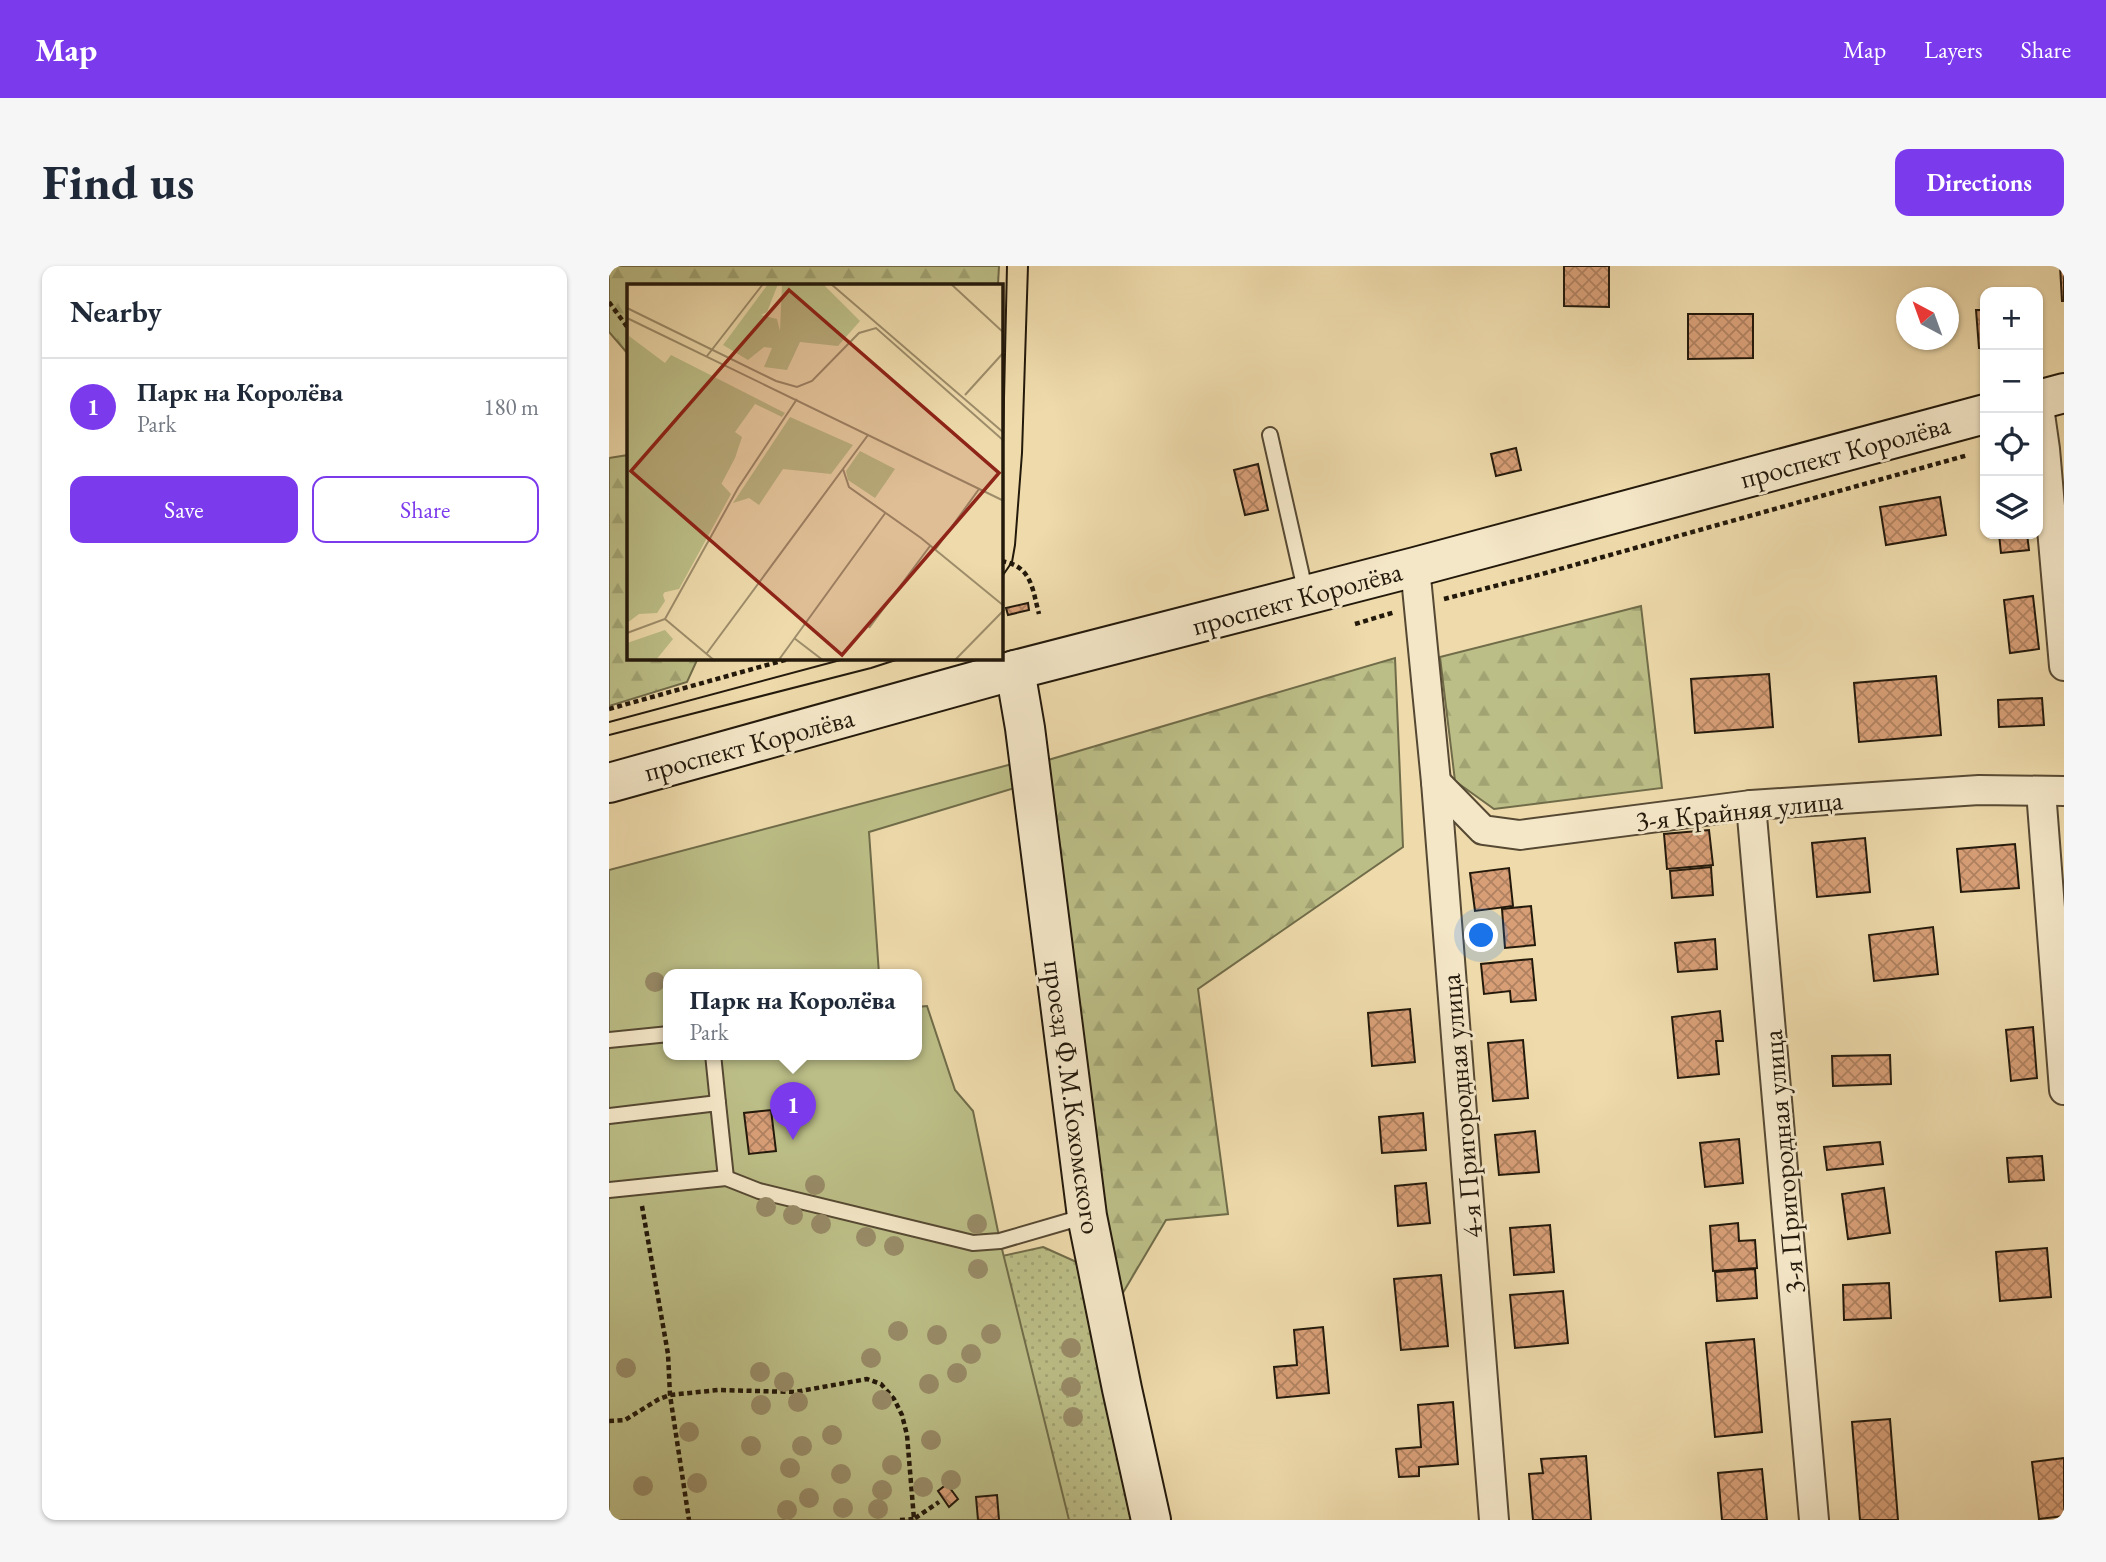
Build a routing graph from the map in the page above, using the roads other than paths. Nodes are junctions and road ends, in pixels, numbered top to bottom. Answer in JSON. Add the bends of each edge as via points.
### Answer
{"nodes":[{"id":1,"x":2064,"y":393,"type":"edge"},
{"id":2,"x":2043,"y":399,"type":"edge"},
{"id":3,"x":2040,"y":413,"type":"edge"},
{"id":4,"x":1980,"y":415,"type":"edge"},
{"id":5,"x":1270,"y":435,"type":"dead end"},
{"id":6,"x":1415,"y":567,"type":"junction"},
{"id":7,"x":1306,"y":595,"type":"junction"},
{"id":8,"x":2064,"y":666,"type":"edge"},
{"id":9,"x":1015,"y":670,"type":"junction"},
{"id":10,"x":1436,"y":782,"type":"junction"},
{"id":11,"x":609,"y":783,"type":"edge"},
{"id":12,"x":2053,"y":791,"type":"edge"},
{"id":13,"x":1751,"y":805,"type":"junction"},
{"id":14,"x":663,"y":1035,"type":"edge"},
{"id":15,"x":609,"y":1040,"type":"edge"},
{"id":16,"x":714,"y":1060,"type":"edge"},
{"id":17,"x":2064,"y":1090,"type":"edge"},
{"id":18,"x":718,"y":1103,"type":"junction"},
{"id":19,"x":609,"y":1116,"type":"edge"},
{"id":20,"x":726,"y":1178,"type":"junction"},
{"id":21,"x":609,"y":1191,"type":"edge"},
{"id":22,"x":1087,"y":1216,"type":"junction"},
{"id":23,"x":1151,"y":1520,"type":"edge"},
{"id":24,"x":1494,"y":1520,"type":"edge"},
{"id":25,"x":1814,"y":1520,"type":"edge"}],
"edges":[{"from":1,"to":2,"type":"main road"},
{"from":3,"to":8,"type":"street"},
{"from":4,"to":6,"type":"main road","name":"проспект Королёва"},
{"from":5,"to":7,"type":"lane"},
{"from":6,"to":7,"type":"main road","name":"проспект Королёва"},
{"from":6,"to":10,"type":"street","name":"4-я Пригородная улица"},
{"from":7,"to":9,"type":"main road","name":"проспект Королёва"},
{"from":9,"to":11,"type":"main road","name":"проспект Королёва"},
{"from":9,"to":22,"type":"main road","name":"проезд Ф.М.Кохомского"},
{"from":10,"to":13,"type":"street","name":"3-я Крайняя улица","via":[[1483,830],[1520,835]]},
{"from":10,"to":24,"type":"street","name":"4-я Пригородная улица"},
{"from":12,"to":13,"type":"street","name":"3-я Крайняя улица","via":[[1979,790]]},
{"from":12,"to":17,"type":"street"},
{"from":13,"to":25,"type":"street","name":"3-я Пригородная улица"},
{"from":14,"to":15,"type":"lane"},
{"from":16,"to":18,"type":"lane"},
{"from":18,"to":19,"type":"lane"},
{"from":18,"to":20,"type":"lane"},
{"from":20,"to":21,"type":"lane"},
{"from":20,"to":22,"type":"lane","via":[[759,1191],[973,1243],[1000,1241]]},
{"from":22,"to":23,"type":"main road","name":"проезд Ф.М.Кохомского"}]}
